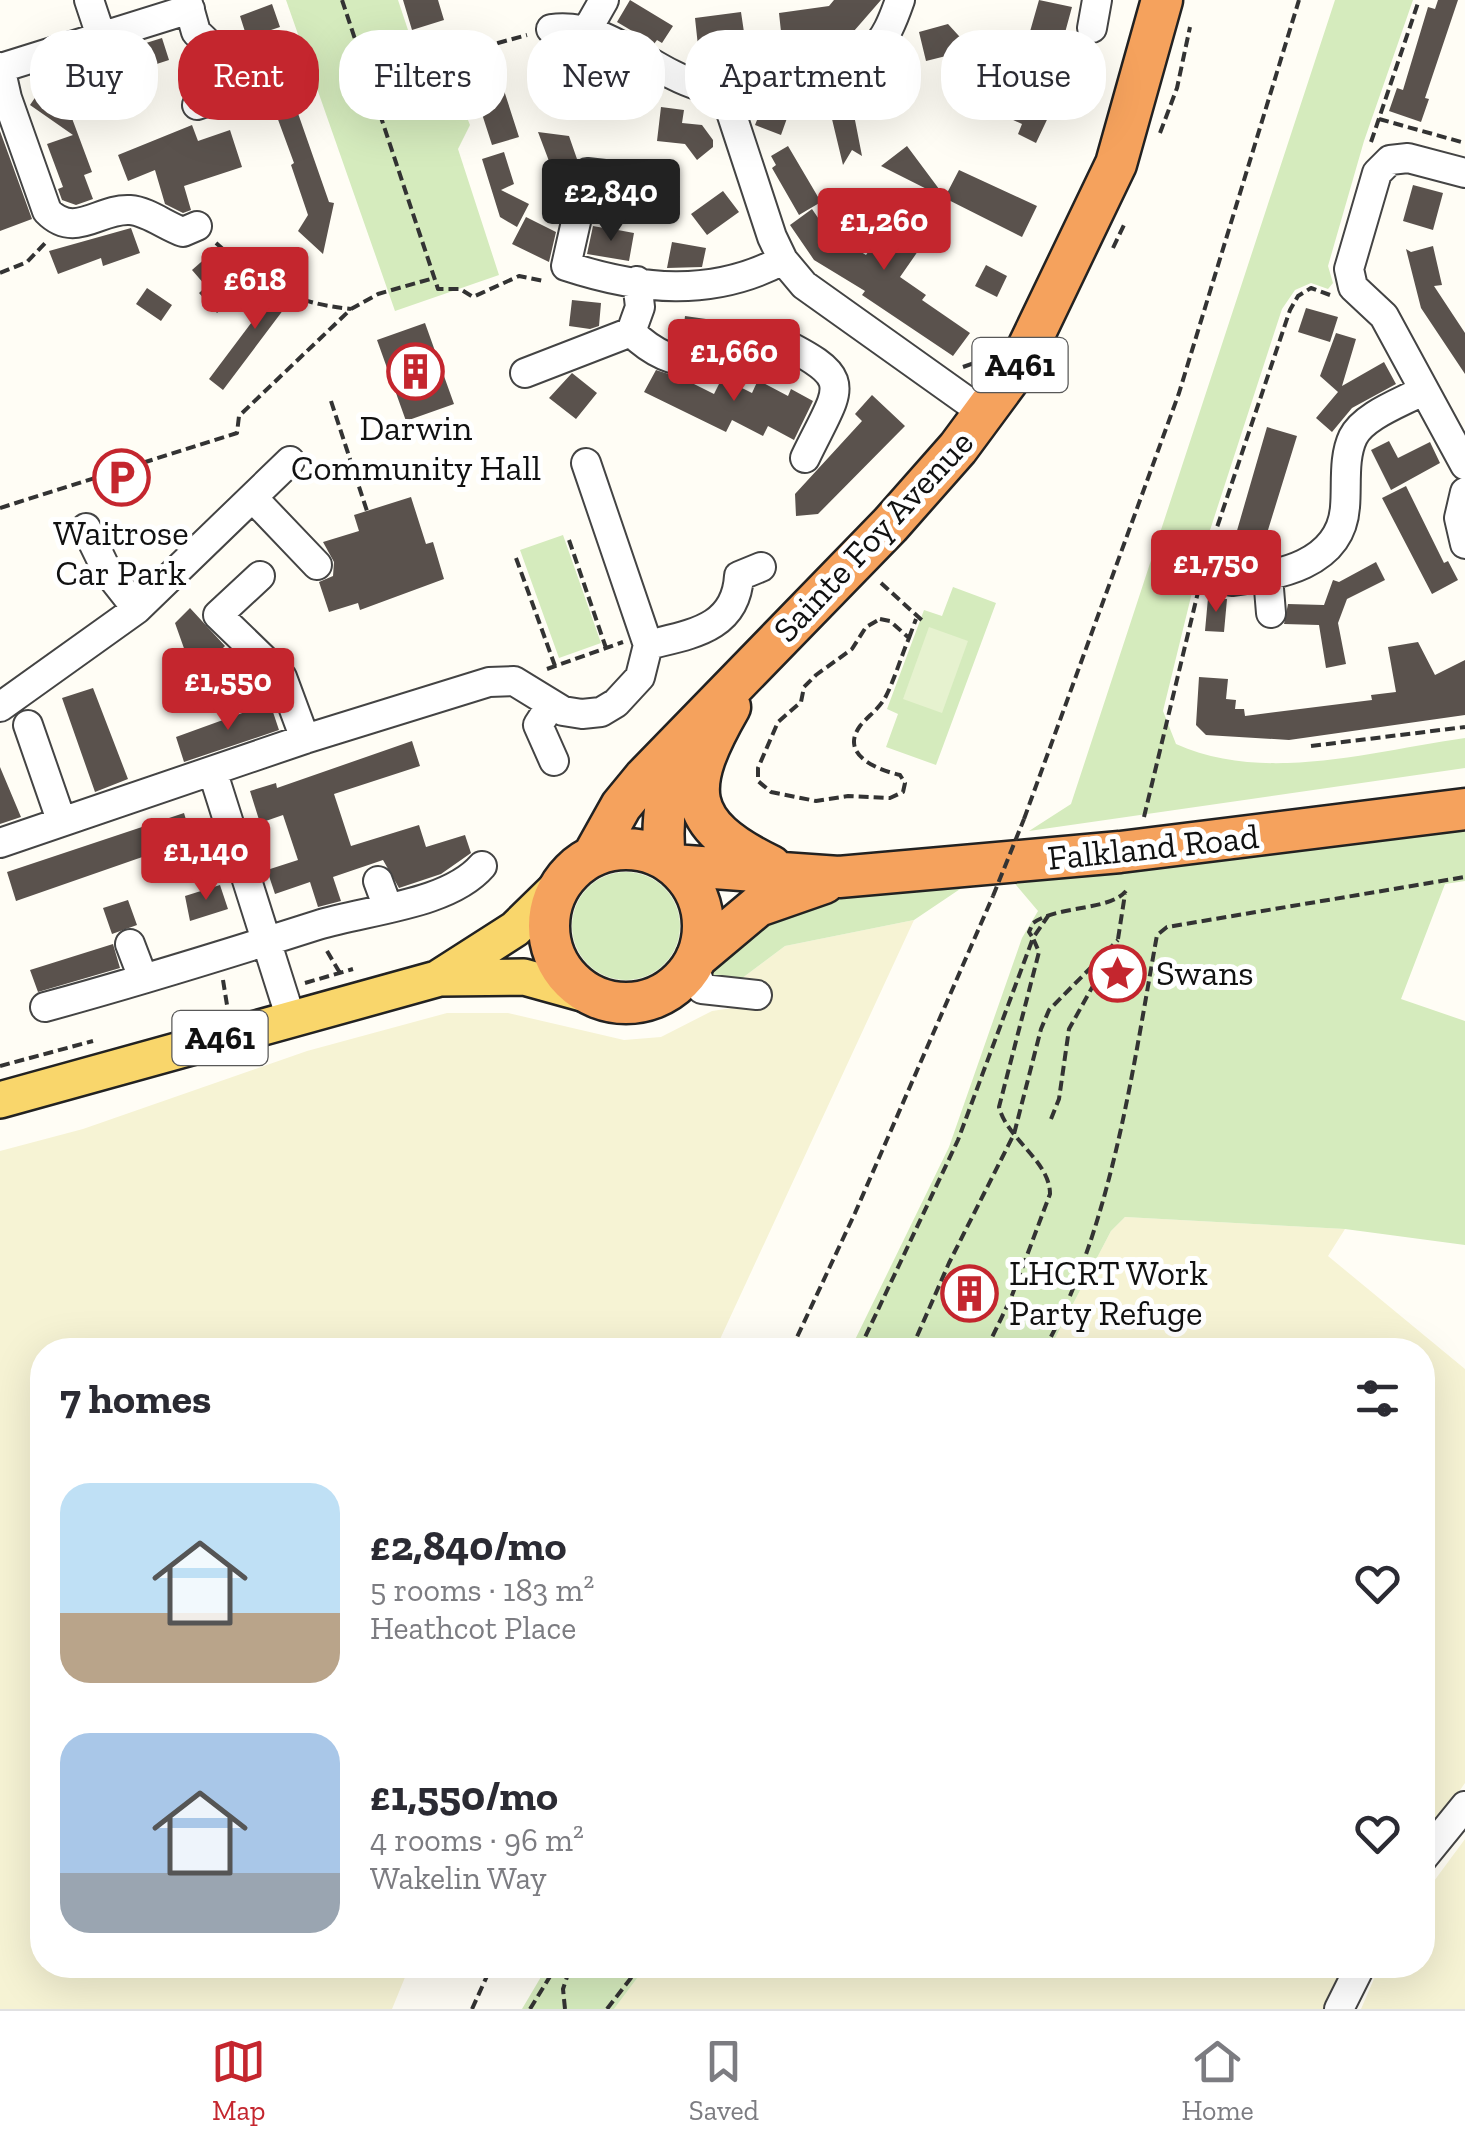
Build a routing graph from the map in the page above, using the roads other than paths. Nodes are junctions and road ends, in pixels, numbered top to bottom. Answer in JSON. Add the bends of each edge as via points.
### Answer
{"nodes":[{"id":1,"x":89,"y":0,"type":"edge"},
{"id":2,"x":604,"y":0,"type":"edge"},
{"id":3,"x":900,"y":0,"type":"edge"},
{"id":4,"x":1177,"y":9,"type":"edge"},
{"id":5,"x":191,"y":13,"type":"edge"},
{"id":6,"x":551,"y":29,"type":"road end"},
{"id":7,"x":99,"y":30,"type":"edge"},
{"id":8,"x":124,"y":30,"type":"edge"},
{"id":9,"x":587,"y":30,"type":"joint"},
{"id":10,"x":888,"y":30,"type":"edge"},
{"id":11,"x":30,"y":58,"type":"edge"},
{"id":12,"x":0,"y":67,"type":"edge"},
{"id":13,"x":734,"y":120,"type":"edge"},
{"id":14,"x":1465,"y":173,"type":"edge"},
{"id":15,"x":632,"y":178,"type":"dead end"},
{"id":16,"x":198,"y":226,"type":"road end"},
{"id":17,"x":782,"y":260,"type":"junction"},
{"id":18,"x":628,"y":282,"type":"junction"},
{"id":19,"x":631,"y":332,"type":"junction"},
{"id":20,"x":525,"y":374,"type":"dead end"},
{"id":21,"x":1424,"y":390,"type":"junction"},
{"id":22,"x":985,"y":414,"type":"junction"},
{"id":23,"x":805,"y":458,"type":"dead end"},
{"id":24,"x":290,"y":460,"type":"dead end"},
{"id":25,"x":586,"y":463,"type":"dead end"},
{"id":26,"x":1465,"y":465,"type":"edge"},
{"id":27,"x":1465,"y":492,"type":"edge"},
{"id":28,"x":252,"y":498,"type":"junction"},
{"id":29,"x":86,"y":528,"type":"dead end"},
{"id":30,"x":1465,"y":544,"type":"edge"},
{"id":31,"x":318,"y":565,"type":"dead end"},
{"id":32,"x":761,"y":567,"type":"dead end"},
{"id":33,"x":260,"y":576,"type":"dead end"},
{"id":34,"x":1268,"y":577,"type":"junction"},
{"id":35,"x":1232,"y":581,"type":"dead end"},
{"id":36,"x":136,"y":609,"type":"junction"},
{"id":37,"x":1271,"y":613,"type":"dead end"},
{"id":38,"x":644,"y":631,"type":"junction"},
{"id":39,"x":758,"y":658,"type":"junction"},
{"id":40,"x":550,"y":704,"type":"junction"},
{"id":41,"x":0,"y":707,"type":"edge"},
{"id":42,"x":694,"y":724,"type":"junction"},
{"id":43,"x":28,"y":725,"type":"dead end"},
{"id":44,"x":305,"y":739,"type":"junction"},
{"id":45,"x":554,"y":762,"type":"dead end"},
{"id":46,"x":213,"y":773,"type":"junction"},
{"id":47,"x":1465,"y":809,"type":"edge"},
{"id":48,"x":61,"y":820,"type":"junction"},
{"id":49,"x":0,"y":843,"type":"edge"},
{"id":50,"x":592,"y":856,"type":"junction"},
{"id":51,"x":669,"y":862,"type":"junction"},
{"id":52,"x":482,"y":866,"type":"dead end"},
{"id":53,"x":788,"y":874,"type":"junction"},
{"id":54,"x":839,"y":877,"type":"junction"},
{"id":55,"x":378,"y":881,"type":"dead end"},
{"id":56,"x":561,"y":884,"type":"junction"},
{"id":57,"x":400,"y":904,"type":"junction"},
{"id":58,"x":266,"y":942,"type":"junction"},
{"id":59,"x":130,"y":944,"type":"dead end"},
{"id":60,"x":695,"y":962,"type":"junction"},
{"id":61,"x":144,"y":978,"type":"junction"},
{"id":62,"x":440,"y":978,"type":"junction"},
{"id":63,"x":589,"y":995,"type":"junction"},
{"id":64,"x":757,"y":995,"type":"dead end"},
{"id":65,"x":45,"y":1007,"type":"dead end"},
{"id":66,"x":290,"y":1019,"type":"junction"},
{"id":67,"x":0,"y":1100,"type":"edge"},
{"id":68,"x":1465,"y":1806,"type":"edge"},
{"id":69,"x":1435,"y":1843,"type":"edge"},
{"id":70,"x":1354,"y":1978,"type":"edge"},
{"id":71,"x":1338,"y":2009,"type":"edge"}],
"edges":[{"from":1,"to":7,"type":"street"},
{"from":2,"to":9,"type":"street"},
{"from":3,"to":10,"type":"street"},
{"from":4,"to":22,"type":"highway","name":"Sainte Foy Avenue","number":"A461","via":[[1116,164],[1020,364]]},
{"from":5,"to":8,"type":"street"},
{"from":6,"to":9,"type":"street"},
{"from":11,"to":12,"type":"street"},
{"from":12,"to":16,"type":"street","via":[[47,211],[77,225],[136,210],[182,232]]},
{"from":13,"to":17,"type":"street"},
{"from":14,"to":21,"type":"street","via":[[1408,158],[1390,160],[1377,173],[1348,269],[1353,287],[1384,316]]},
{"from":15,"to":18,"type":"street","via":[[587,173],[566,266]]},
{"from":17,"to":18,"type":"street","via":[[714,286]]},
{"from":17,"to":22,"type":"street","via":[[804,285]]},
{"from":18,"to":19,"type":"street","via":[[640,307]]},
{"from":19,"to":20,"type":"street"},
{"from":19,"to":23,"type":"street","via":[[672,360],[698,364],[736,357],[777,340],[826,366],[834,398]]},
{"from":21,"to":26,"type":"street"},
{"from":21,"to":34,"type":"street","via":[[1354,434],[1345,514],[1331,541],[1293,572]]},
{"from":22,"to":39,"type":"highway","name":"Sainte Foy Avenue","number":"A461","via":[[890,525]]},
{"from":24,"to":28,"type":"street"},
{"from":25,"to":38,"type":"street"},
{"from":27,"to":30,"type":"street","via":[[1459,518]]},
{"from":28,"to":31,"type":"street"},
{"from":28,"to":36,"type":"street"},
{"from":29,"to":36,"type":"street"},
{"from":32,"to":38,"type":"street","via":[[739,576],[730,610],[714,624],[687,635]]},
{"from":33,"to":44,"type":"street","via":[[218,615],[274,667]]},
{"from":34,"to":35,"type":"street"},
{"from":34,"to":37,"type":"street"},
{"from":36,"to":41,"type":"street"},
{"from":38,"to":40,"type":"street","via":[[640,677],[616,703],[582,714]]},
{"from":39,"to":42,"type":"highway","name":"Sainte Foy Avenue","number":"A461"},
{"from":39,"to":53,"type":"highway","via":[[712,739],[697,785],[708,822],[724,840]]},
{"from":40,"to":44,"type":"street","via":[[514,680],[489,682]]},
{"from":40,"to":45,"type":"street","via":[[538,725]]},
{"from":42,"to":50,"type":"highway","name":"Sainte Foy Avenue","number":"A461","via":[[621,806]]},
{"from":42,"to":51,"type":"highway","name":"Sainte Foy Avenue","number":"A461","via":[[666,792],[661,823]]},
{"from":43,"to":48,"type":"street"},
{"from":44,"to":46,"type":"street"},
{"from":46,"to":48,"type":"street"},
{"from":46,"to":58,"type":"street"},
{"from":47,"to":54,"type":"highway","name":"Falkland Road","number":"A461","via":[[1133,851]]},
{"from":48,"to":49,"type":"street"},
{"from":50,"to":51,"type":"highway","number":"A461","via":[[631,849]]},
{"from":50,"to":56,"type":"highway","number":"A461"},
{"from":51,"to":53,"type":"highway","name":"Falkland Road","number":"A461"},
{"from":51,"to":60,"type":"highway","via":[[690,882],[702,908]]},
{"from":52,"to":57,"type":"street","via":[[469,881]]},
{"from":53,"to":54,"type":"highway","name":"Falkland Road","number":"A461"},
{"from":54,"to":60,"type":"highway","name":"Falkland Road","number":"A461","via":[[758,906]]},
{"from":55,"to":57,"type":"street"},
{"from":56,"to":62,"type":"main road","number":"A461","via":[[515,929]]},
{"from":56,"to":63,"type":"highway","via":[[549,916],[550,942],[562,969]]},
{"from":57,"to":58,"type":"street"},
{"from":58,"to":61,"type":"street"},
{"from":58,"to":66,"type":"street"},
{"from":59,"to":61,"type":"street"},
{"from":60,"to":63,"type":"highway","number":"A461","via":[[653,999],[617,1004]]},
{"from":60,"to":64,"type":"street","via":[[702,989]]},
{"from":61,"to":65,"type":"street"},
{"from":62,"to":63,"type":"main road","number":"A461","via":[[524,977]]},
{"from":62,"to":66,"type":"main road","number":"A461"},
{"from":66,"to":67,"type":"main road","number":"A461"},
{"from":68,"to":69,"type":"street"},
{"from":70,"to":71,"type":"street"}]}
